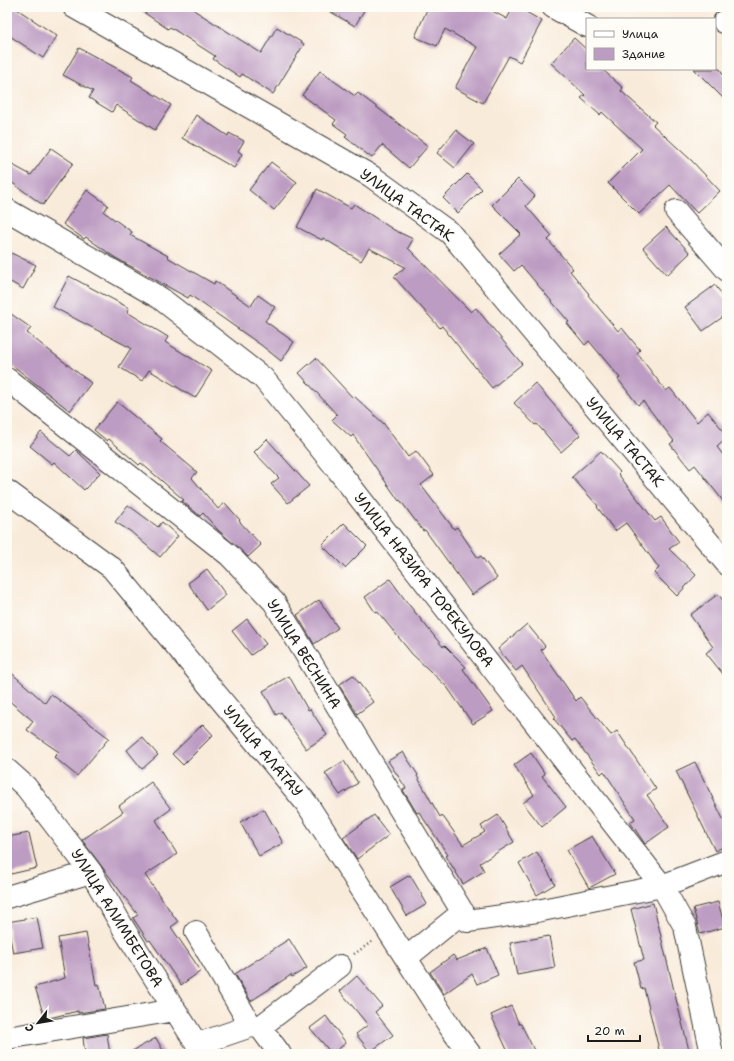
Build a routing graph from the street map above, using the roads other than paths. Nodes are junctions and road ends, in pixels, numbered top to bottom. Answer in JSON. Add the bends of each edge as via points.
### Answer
{"nodes":[{"id":1,"x":74,"y":7,"type":"edge"},
{"id":2,"x":553,"y":7,"type":"edge"},
{"id":3,"x":586,"y":25,"type":"edge"},
{"id":4,"x":7,"y":210,"type":"edge"},
{"id":5,"x":676,"y":211,"type":"dead end"},
{"id":6,"x":727,"y":270,"type":"edge"},
{"id":7,"x":7,"y":379,"type":"edge"},
{"id":8,"x":7,"y":491,"type":"edge"},
{"id":9,"x":727,"y":564,"type":"edge"},
{"id":10,"x":7,"y":770,"type":"edge"},
{"id":11,"x":727,"y":861,"type":"edge"},
{"id":12,"x":91,"y":872,"type":"junction"},
{"id":13,"x":662,"y":886,"type":"junction"},
{"id":14,"x":7,"y":897,"type":"edge"},
{"id":15,"x":465,"y":917,"type":"junction"},
{"id":16,"x":196,"y":932,"type":"dead end"},
{"id":17,"x":406,"y":958,"type":"junction"},
{"id":18,"x":340,"y":966,"type":"dead end"},
{"id":19,"x":175,"y":1010,"type":"junction"},
{"id":20,"x":255,"y":1026,"type":"junction"},
{"id":21,"x":7,"y":1038,"type":"edge"},
{"id":22,"x":201,"y":1049,"type":"edge"},
{"id":23,"x":717,"y":1049,"type":"edge"},
{"id":24,"x":280,"y":1054,"type":"edge"},
{"id":25,"x":470,"y":1054,"type":"edge"}],
"edges":[{"from":1,"to":9,"type":"street","name":"УЛИЦА ТАСТАК","via":[[371,176],[450,232]]},
{"from":2,"to":3,"type":"street"},
{"from":4,"to":13,"type":"street","name":"УЛИЦА НАЗИРА ТОРЕКУЛОВА","via":[[160,298],[263,378],[334,465]]},
{"from":5,"to":6,"type":"street"},
{"from":7,"to":15,"type":"street","name":"УЛИЦА ВЕСНИНА","via":[[229,555],[274,602]]},
{"from":8,"to":17,"type":"street","name":"УЛИЦА АЛАТАУ","via":[[112,568],[308,804]]},
{"from":10,"to":12,"type":"street","name":"УЛИЦА АЛИМБЕТОВА","via":[[26,787]]},
{"from":11,"to":13,"type":"street"},
{"from":12,"to":14,"type":"street"},
{"from":12,"to":19,"type":"street","name":"УЛИЦА АЛИМБЕТОВА"},
{"from":13,"to":15,"type":"street","via":[[537,911]]},
{"from":13,"to":23,"type":"street","name":"УЛИЦА НАЗИРА ТОРЕКУЛОВА","via":[[685,927]]},
{"from":15,"to":17,"type":"street"},
{"from":16,"to":20,"type":"street"},
{"from":17,"to":25,"type":"street","name":"УЛИЦА АЛАТАУ"},
{"from":18,"to":20,"type":"street"},
{"from":19,"to":21,"type":"street"},
{"from":19,"to":22,"type":"street","name":"УЛИЦА АЛИМБЕТОВА"},
{"from":20,"to":22,"type":"street"},
{"from":20,"to":24,"type":"street"}]}
